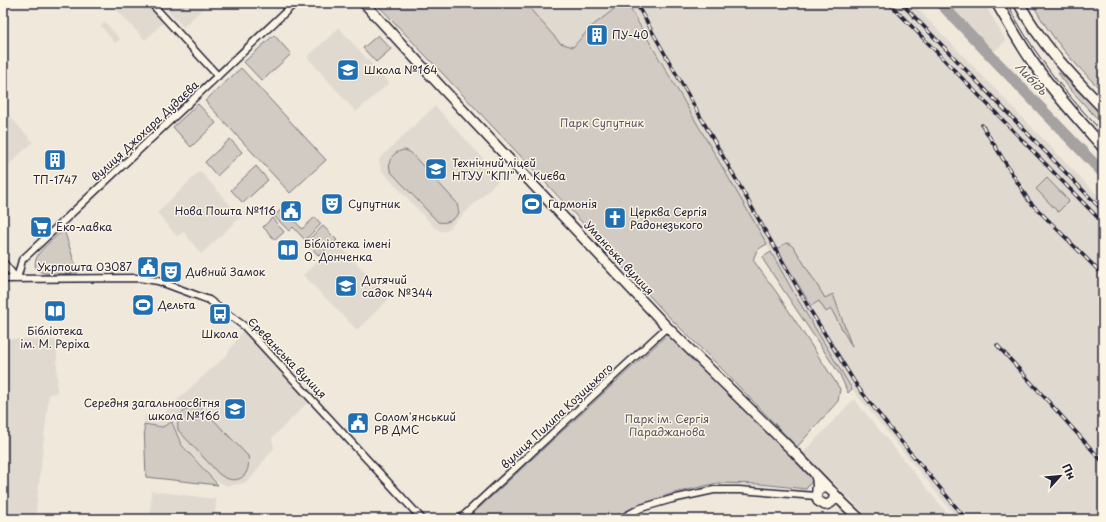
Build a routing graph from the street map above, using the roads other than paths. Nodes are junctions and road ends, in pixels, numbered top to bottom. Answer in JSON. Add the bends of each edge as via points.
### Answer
{"nodes":[{"id":1,"x":151,"y":3,"type":"edge"},
{"id":2,"x":295,"y":3,"type":"edge"},
{"id":3,"x":364,"y":3,"type":"edge"},
{"id":4,"x":998,"y":3,"type":"edge"},
{"id":5,"x":1019,"y":3,"type":"edge"},
{"id":6,"x":218,"y":76,"type":"junction"},
{"id":7,"x":1103,"y":108,"type":"edge"},
{"id":8,"x":1103,"y":146,"type":"edge"},
{"id":9,"x":3,"y":262,"type":"edge"},
{"id":10,"x":17,"y":278,"type":"junction"},
{"id":11,"x":3,"y":279,"type":"edge"},
{"id":12,"x":667,"y":327,"type":"junction"},
{"id":13,"x":813,"y":472,"type":"junction"},
{"id":14,"x":832,"y":491,"type":"junction"},
{"id":15,"x":817,"y":494,"type":"junction"},
{"id":16,"x":830,"y":503,"type":"junction"},
{"id":17,"x":846,"y":506,"type":"junction"},
{"id":18,"x":422,"y":519,"type":"edge"},
{"id":19,"x":460,"y":519,"type":"edge"},
{"id":20,"x":620,"y":519,"type":"edge"},
{"id":21,"x":860,"y":519,"type":"edge"}],
"edges":[{"from":1,"to":6,"type":"street"},
{"from":2,"to":6,"type":"street","name":"вулиця Джохара Дудаєва"},
{"from":3,"to":12,"type":"street","name":"Уманська вулиця"},
{"from":4,"to":8,"type":"main road","via":[[1015,36],[1035,65],[1073,114]]},
{"from":5,"to":7,"type":"main road","via":[[1046,46]]},
{"from":6,"to":10,"type":"street","name":"вулиця Джохара Дудаєва","via":[[22,260]]},
{"from":9,"to":10,"type":"street"},
{"from":10,"to":11,"type":"street","name":"Єреванська вулиця"},
{"from":10,"to":18,"type":"street","name":"Єреванська вулиця","via":[[139,278],[158,281],[209,300],[244,326]]},
{"from":12,"to":13,"type":"street","name":"Уманська вулиця"},
{"from":12,"to":19,"type":"street","name":"вулиця Пилипа Козицького"},
{"from":13,"to":14,"type":"street","name":"Уманська вулиця"},
{"from":13,"to":15,"type":"street","via":[[818,479]]},
{"from":14,"to":15,"type":"street","via":[[825,487]]},
{"from":14,"to":16,"type":"street","via":[[834,496]]},
{"from":14,"to":17,"type":"street","name":"Уманська вулиця"},
{"from":15,"to":16,"type":"street","via":[[818,501],[822,504]]},
{"from":15,"to":20,"type":"street","via":[[714,490],[641,508]]},
{"from":16,"to":17,"type":"street"},
{"from":17,"to":21,"type":"street","name":"Уманська вулиця"}]}
